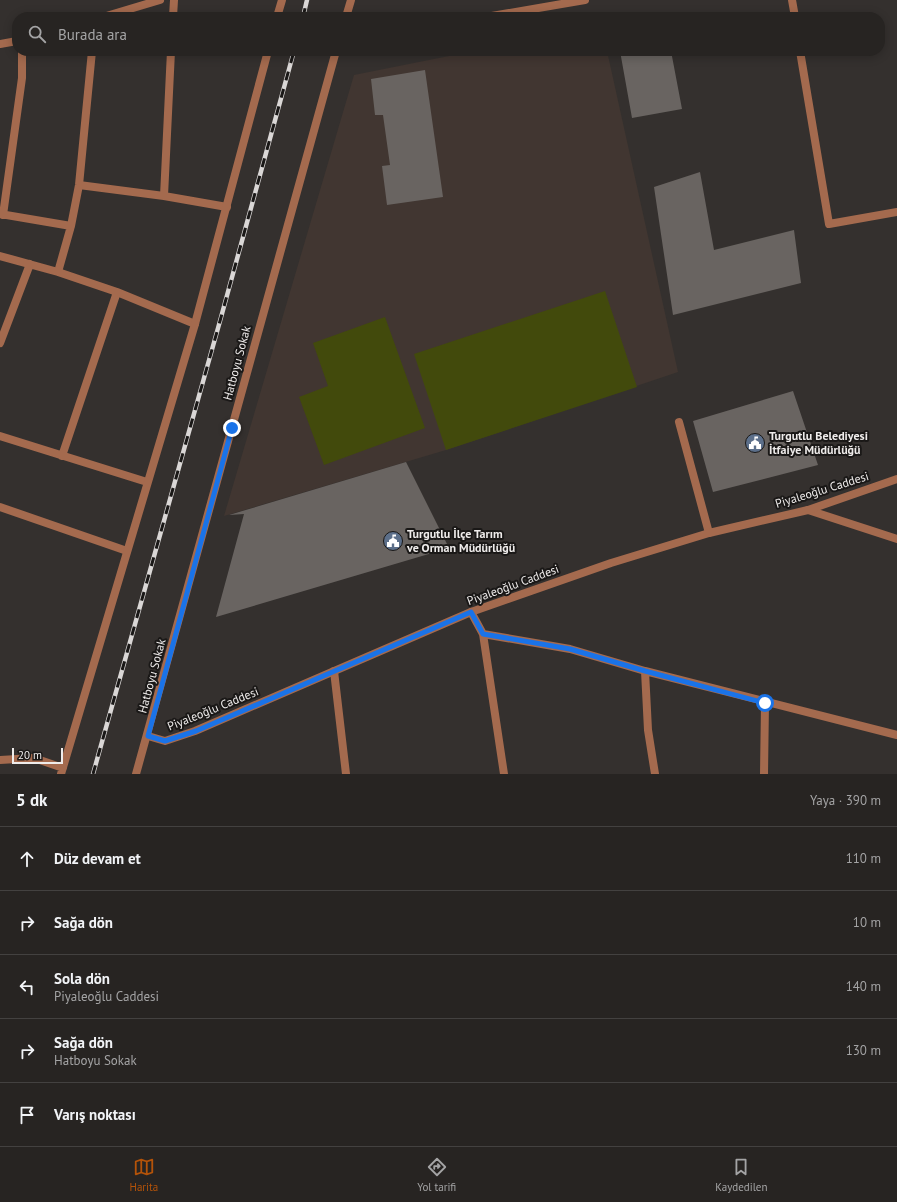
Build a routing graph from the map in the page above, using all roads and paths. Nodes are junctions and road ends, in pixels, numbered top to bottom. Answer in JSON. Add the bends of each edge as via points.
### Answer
{"nodes":[{"id":1,"x":160,"y":0,"type":"edge"},
{"id":2,"x":174,"y":0,"type":"edge"},
{"id":3,"x":282,"y":0,"type":"edge"},
{"id":4,"x":351,"y":0,"type":"edge"},
{"id":5,"x":585,"y":0,"type":"edge"},
{"id":6,"x":792,"y":0,"type":"edge"},
{"id":7,"x":120,"y":12,"type":"edge"},
{"id":8,"x":173,"y":12,"type":"edge"},
{"id":9,"x":278,"y":12,"type":"edge"},
{"id":10,"x":347,"y":12,"type":"edge"},
{"id":11,"x":515,"y":12,"type":"edge"},
{"id":12,"x":793,"y":12,"type":"edge"},
{"id":13,"x":12,"y":42,"type":"edge"},
{"id":14,"x":0,"y":44,"type":"edge"},
{"id":15,"x":22,"y":56,"type":"edge"},
{"id":16,"x":91,"y":56,"type":"edge"},
{"id":17,"x":171,"y":56,"type":"edge"},
{"id":18,"x":267,"y":56,"type":"edge"},
{"id":19,"x":335,"y":56,"type":"edge"},
{"id":20,"x":801,"y":56,"type":"edge"},
{"id":21,"x":78,"y":185,"type":"junction"},
{"id":22,"x":164,"y":196,"type":"junction"},
{"id":23,"x":227,"y":207,"type":"junction"},
{"id":24,"x":897,"y":212,"type":"edge"},
{"id":25,"x":1,"y":215,"type":"edge"},
{"id":26,"x":71,"y":226,"type":"junction"},
{"id":27,"x":0,"y":256,"type":"edge"},
{"id":28,"x":30,"y":264,"type":"junction"},
{"id":29,"x":58,"y":272,"type":"junction"},
{"id":30,"x":117,"y":292,"type":"junction"},
{"id":31,"x":195,"y":324,"type":"junction"},
{"id":32,"x":0,"y":343,"type":"edge"},
{"id":33,"x":679,"y":422,"type":"dead end"},
{"id":34,"x":0,"y":436,"type":"edge"},
{"id":35,"x":62,"y":456,"type":"junction"},
{"id":36,"x":897,"y":479,"type":"edge"},
{"id":37,"x":147,"y":482,"type":"junction"},
{"id":38,"x":0,"y":507,"type":"edge"},
{"id":39,"x":808,"y":510,"type":"junction"},
{"id":40,"x":709,"y":533,"type":"junction"},
{"id":41,"x":897,"y":539,"type":"edge"},
{"id":42,"x":127,"y":551,"type":"junction"},
{"id":43,"x":471,"y":612,"type":"junction"},
{"id":44,"x":483,"y":634,"type":"junction"},
{"id":45,"x":334,"y":671,"type":"junction"},
{"id":46,"x":645,"y":671,"type":"junction"},
{"id":47,"x":765,"y":703,"type":"junction"},
{"id":48,"x":897,"y":735,"type":"edge"},
{"id":49,"x":148,"y":736,"type":"junction"},
{"id":50,"x":0,"y":760,"type":"edge"},
{"id":51,"x":62,"y":771,"type":"edge"},
{"id":52,"x":136,"y":774,"type":"edge"},
{"id":53,"x":346,"y":774,"type":"edge"},
{"id":54,"x":504,"y":774,"type":"edge"},
{"id":55,"x":655,"y":774,"type":"edge"},
{"id":56,"x":764,"y":774,"type":"edge"}],
"edges":[{"from":1,"to":7,"type":"street"},
{"from":2,"to":8,"type":"street"},
{"from":3,"to":9,"type":"street"},
{"from":4,"to":10,"type":"street"},
{"from":5,"to":11,"type":"street"},
{"from":6,"to":12,"type":"street"},
{"from":13,"to":14,"type":"street"},
{"from":15,"to":25,"type":"street","via":[[22,78]]},
{"from":16,"to":21,"type":"street"},
{"from":17,"to":22,"type":"street"},
{"from":18,"to":23,"type":"street"},
{"from":19,"to":49,"type":"street","name":"Hatboyu Sokak"},
{"from":20,"to":24,"type":"street","via":[[829,224]]},
{"from":21,"to":22,"type":"street"},
{"from":21,"to":26,"type":"street"},
{"from":22,"to":23,"type":"street"},
{"from":23,"to":31,"type":"street"},
{"from":25,"to":26,"type":"street"},
{"from":26,"to":29,"type":"street"},
{"from":27,"to":28,"type":"street"},
{"from":28,"to":29,"type":"street"},
{"from":28,"to":32,"type":"street"},
{"from":29,"to":30,"type":"street"},
{"from":30,"to":31,"type":"street"},
{"from":30,"to":35,"type":"street"},
{"from":31,"to":37,"type":"street"},
{"from":33,"to":40,"type":"street"},
{"from":34,"to":35,"type":"street"},
{"from":35,"to":37,"type":"street"},
{"from":36,"to":39,"type":"street","name":"Piyaleoğlu Caddesi"},
{"from":37,"to":42,"type":"street"},
{"from":38,"to":42,"type":"street"},
{"from":39,"to":40,"type":"street","name":"Piyaleoğlu Caddesi"},
{"from":39,"to":41,"type":"street"},
{"from":40,"to":43,"type":"street","name":"Piyaleoğlu Caddesi","via":[[611,563]]},
{"from":42,"to":51,"type":"street"},
{"from":43,"to":44,"type":"street"},
{"from":43,"to":45,"type":"street","name":"Piyaleoğlu Caddesi"},
{"from":44,"to":46,"type":"street","via":[[570,649]]},
{"from":44,"to":54,"type":"street"},
{"from":45,"to":49,"type":"street","name":"Piyaleoğlu Caddesi","via":[[196,731],[165,741]]},
{"from":45,"to":53,"type":"street"},
{"from":46,"to":47,"type":"street"},
{"from":46,"to":55,"type":"street","via":[[648,730]]},
{"from":47,"to":48,"type":"street"},
{"from":47,"to":56,"type":"street"},
{"from":49,"to":52,"type":"street","name":"Hatboyu Sokak"},
{"from":50,"to":51,"type":"street","via":[[34,758]]}]}
